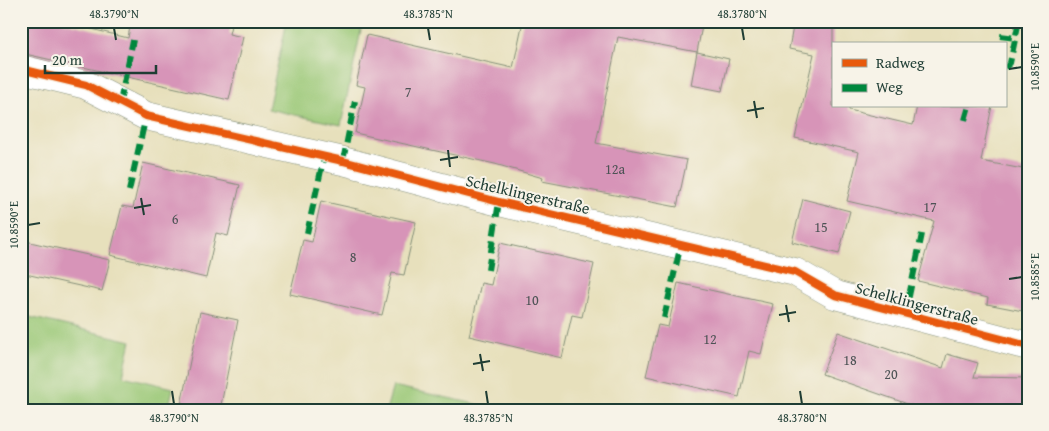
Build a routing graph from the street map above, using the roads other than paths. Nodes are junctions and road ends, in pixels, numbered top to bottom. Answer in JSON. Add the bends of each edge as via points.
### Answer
{"nodes":[{"id":1,"x":21,"y":69,"type":"edge"},
{"id":2,"x":1028,"y":346,"type":"edge"}],
"edges":[{"from":1,"to":2,"type":"street","name":"Schelklingerstraße","via":[[86,86],[146,116],[795,272],[835,295]]}]}
